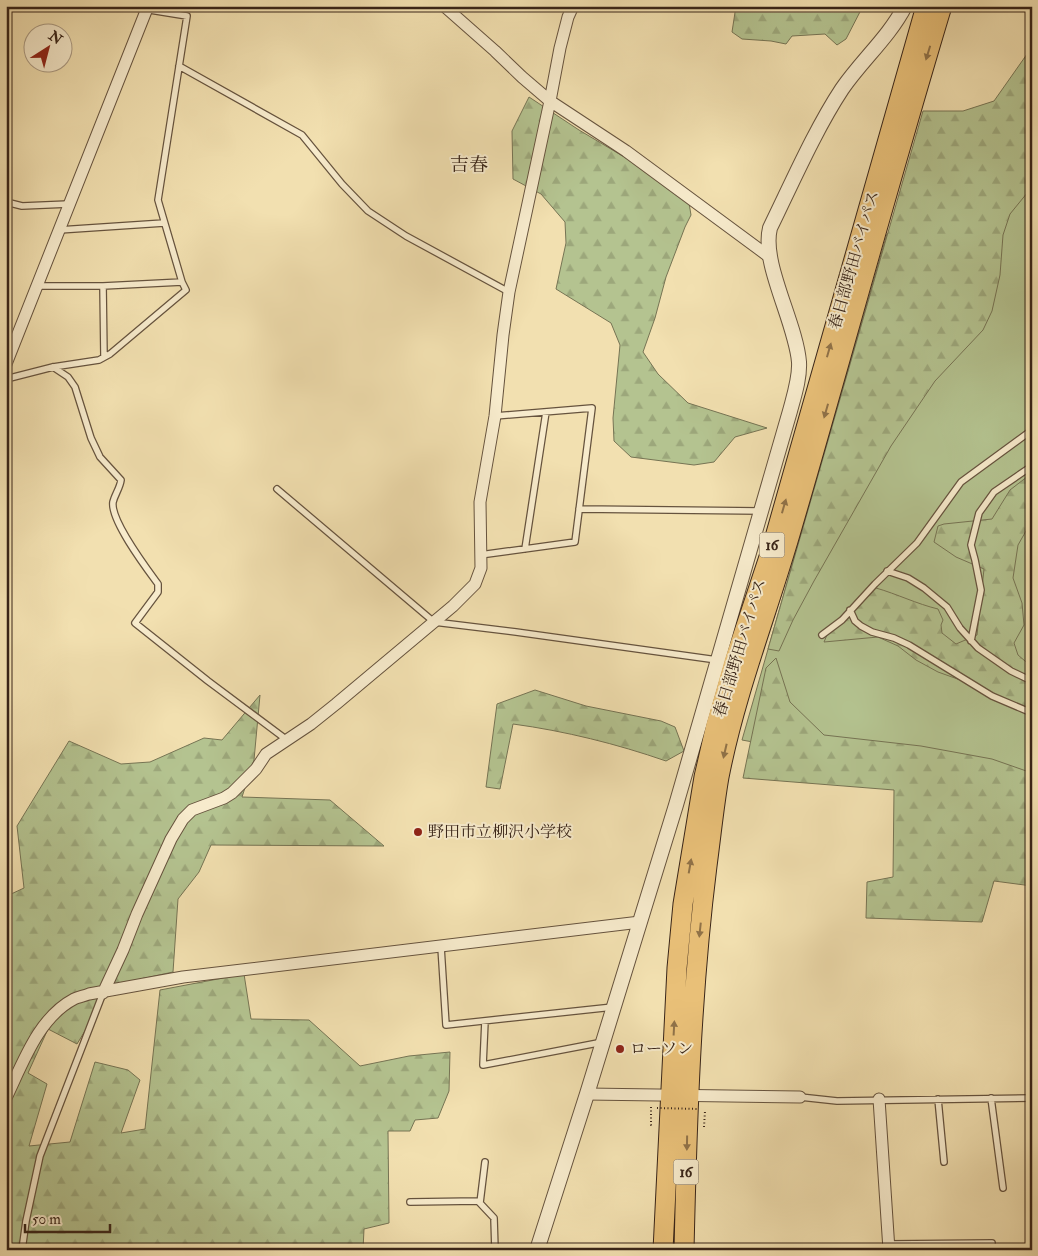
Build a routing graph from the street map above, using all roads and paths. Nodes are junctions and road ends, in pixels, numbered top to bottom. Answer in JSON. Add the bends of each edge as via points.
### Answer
{"nodes":[{"id":1,"x":125,"y":6,"type":"edge"},
{"id":2,"x":444,"y":6,"type":"edge"},
{"id":3,"x":573,"y":6,"type":"edge"},
{"id":4,"x":905,"y":6,"type":"edge"},
{"id":5,"x":926,"y":6,"type":"edge"},
{"id":6,"x":942,"y":6,"type":"edge"},
{"id":7,"x":148,"y":8,"type":"edge"},
{"id":8,"x":179,"y":66,"type":"junction"},
{"id":9,"x":550,"y":101,"type":"junction"},
{"id":10,"x":6,"y":202,"type":"edge"},
{"id":11,"x":70,"y":204,"type":"junction"},
{"id":12,"x":164,"y":223,"type":"junction"},
{"id":13,"x":59,"y":230,"type":"junction"},
{"id":14,"x":771,"y":258,"type":"junction"},
{"id":15,"x":182,"y":282,"type":"junction"},
{"id":16,"x":37,"y":286,"type":"junction"},
{"id":17,"x":103,"y":286,"type":"junction"},
{"id":18,"x":509,"y":292,"type":"junction"},
{"id":19,"x":104,"y":357,"type":"junction"},
{"id":20,"x":6,"y":364,"type":"edge"},
{"id":21,"x":53,"y":367,"type":"junction"},
{"id":22,"x":6,"y":379,"type":"edge"},
{"id":23,"x":546,"y":412,"type":"junction"},
{"id":24,"x":495,"y":416,"type":"junction"},
{"id":25,"x":1032,"y":430,"type":"edge"},
{"id":26,"x":1032,"y":466,"type":"edge"},
{"id":27,"x":277,"y":489,"type":"dead end"},
{"id":28,"x":579,"y":509,"type":"junction"},
{"id":29,"x":761,"y":511,"type":"junction"},
{"id":30,"x":525,"y":548,"type":"junction"},
{"id":31,"x":480,"y":555,"type":"junction"},
{"id":32,"x":887,"y":571,"type":"junction"},
{"id":33,"x":850,"y":610,"type":"junction"},
{"id":34,"x":434,"y":622,"type":"junction"},
{"id":35,"x":822,"y":635,"type":"dead end"},
{"id":36,"x":971,"y":641,"type":"junction"},
{"id":37,"x":717,"y":660,"type":"junction"},
{"id":38,"x":1032,"y":681,"type":"edge"},
{"id":39,"x":1032,"y":713,"type":"edge"},
{"id":40,"x":287,"y":740,"type":"junction"},
{"id":41,"x":640,"y":922,"type":"junction"},
{"id":42,"x":442,"y":947,"type":"junction"},
{"id":43,"x":103,"y":993,"type":"junction"},
{"id":44,"x":614,"y":1007,"type":"junction"},
{"id":45,"x":485,"y":1021,"type":"junction"},
{"id":46,"x":603,"y":1042,"type":"junction"},
{"id":47,"x":587,"y":1094,"type":"junction"},
{"id":48,"x":800,"y":1097,"type":"joint"},
{"id":49,"x":6,"y":1098,"type":"edge"},
{"id":50,"x":991,"y":1098,"type":"junction"},
{"id":51,"x":1032,"y":1098,"type":"edge"},
{"id":52,"x":686,"y":1099,"type":"junction"},
{"id":53,"x":879,"y":1099,"type":"junction"},
{"id":54,"x":938,"y":1099,"type":"junction"},
{"id":55,"x":657,"y":1108,"type":"dead end"},
{"id":56,"x":485,"y":1162,"type":"dead end"},
{"id":57,"x":944,"y":1162,"type":"dead end"},
{"id":58,"x":1003,"y":1188,"type":"dead end"},
{"id":59,"x":410,"y":1202,"type":"dead end"},
{"id":60,"x":480,"y":1203,"type":"junction"},
{"id":61,"x":992,"y":1243,"type":"dead end"},
{"id":62,"x":889,"y":1247,"type":"edge"},
{"id":63,"x":22,"y":1250,"type":"edge"},
{"id":64,"x":495,"y":1250,"type":"edge"},
{"id":65,"x":537,"y":1250,"type":"edge"},
{"id":66,"x":663,"y":1250,"type":"edge"},
{"id":67,"x":684,"y":1250,"type":"edge"}],
"edges":[{"from":1,"to":7,"type":"lane"},
{"from":2,"to":9,"type":"street"},
{"from":3,"to":9,"type":"street","via":[[563,34]]},
{"from":4,"to":14,"type":"street","via":[[843,88],[821,126],[770,228]]},
{"from":52,"to":5,"type":"highway","name":"春日部野田バイパス","number":"16","one_way":true,"via":[[677,968],[683,904],[704,777],[734,662],[770,552]]},
{"from":6,"to":52,"type":"highway","name":"春日部野田バイパス","number":"16","one_way":true,"via":[[785,554],[735,705],[719,778],[702,910]]},
{"from":7,"to":8,"type":"lane","via":[[187,16]]},
{"from":7,"to":11,"type":"street"},
{"from":8,"to":12,"type":"lane","via":[[158,191]]},
{"from":8,"to":18,"type":"lane","via":[[302,135],[368,211],[406,236]]},
{"from":9,"to":14,"type":"street","via":[[626,151]]},
{"from":9,"to":18,"type":"street"},
{"from":10,"to":11,"type":"lane","via":[[22,206]]},
{"from":11,"to":13,"type":"street"},
{"from":12,"to":13,"type":"lane"},
{"from":12,"to":15,"type":"lane"},
{"from":13,"to":16,"type":"street"},
{"from":14,"to":29,"type":"street","via":[[799,364],[790,411]]},
{"from":15,"to":17,"type":"lane"},
{"from":15,"to":19,"type":"lane","via":[[186,290]]},
{"from":16,"to":17,"type":"lane"},
{"from":16,"to":20,"type":"street"},
{"from":17,"to":19,"type":"lane"},
{"from":18,"to":24,"type":"street"},
{"from":19,"to":21,"type":"lane"},
{"from":21,"to":22,"type":"lane"},
{"from":21,"to":40,"type":"lane","via":[[68,376],[75,387],[90,438],[100,457],[121,480],[113,502],[116,515],[130,544],[158,584],[158,592],[135,623]]},
{"from":23,"to":24,"type":"lane"},
{"from":23,"to":28,"type":"lane","via":[[592,408]]},
{"from":23,"to":30,"type":"lane"},
{"from":24,"to":31,"type":"street","via":[[480,502]]},
{"from":25,"to":32,"type":"lane","via":[[961,482],[917,543]]},
{"from":26,"to":36,"type":"lane","via":[[994,492],[979,513],[971,545],[981,590]]},
{"from":27,"to":34,"type":"lane"},
{"from":28,"to":29,"type":"lane"},
{"from":28,"to":30,"type":"lane","via":[[574,542]]},
{"from":29,"to":37,"type":"street"},
{"from":30,"to":31,"type":"lane"},
{"from":31,"to":34,"type":"street","via":[[475,584]]},
{"from":32,"to":33,"type":"lane"},
{"from":32,"to":36,"type":"lane","via":[[908,578],[947,607]]},
{"from":33,"to":35,"type":"lane"},
{"from":33,"to":39,"type":"lane","via":[[855,621],[866,629],[910,645],[992,696]]},
{"from":34,"to":37,"type":"lane"},
{"from":34,"to":40,"type":"street","via":[[336,704]]},
{"from":36,"to":38,"type":"lane","via":[[1003,666]]},
{"from":37,"to":41,"type":"street"},
{"from":40,"to":43,"type":"street","via":[[266,754],[256,769],[232,792],[192,810],[183,819],[171,839]]},
{"from":41,"to":42,"type":"street"},
{"from":41,"to":44,"type":"street"},
{"from":42,"to":43,"type":"street","via":[[184,977]]},
{"from":42,"to":45,"type":"lane","via":[[446,1025]]},
{"from":43,"to":49,"type":"street","via":[[75,998],[54,1013],[38,1034]]},
{"from":43,"to":63,"type":"lane","via":[[40,1156]]},
{"from":44,"to":45,"type":"lane"},
{"from":44,"to":46,"type":"street"},
{"from":45,"to":46,"type":"lane","via":[[484,1065]]},
{"from":46,"to":47,"type":"street"},
{"from":47,"to":52,"type":"street"},
{"from":47,"to":65,"type":"street"},
{"from":48,"to":52,"type":"street"},
{"from":48,"to":53,"type":"lane","via":[[837,1101]]},
{"from":50,"to":51,"type":"lane"},
{"from":50,"to":54,"type":"lane"},
{"from":50,"to":58,"type":"lane"},
{"from":52,"to":55,"type":"path","bridge":true},
{"from":52,"to":66,"type":"highway","name":"春日部野田バイパス","number":"16"},
{"from":52,"to":67,"type":"highway","name":"春日部野田バイパス","number":"16","one_way":true},
{"from":53,"to":54,"type":"lane"},
{"from":53,"to":62,"type":"street"},
{"from":54,"to":57,"type":"lane"},
{"from":56,"to":60,"type":"lane"},
{"from":59,"to":60,"type":"lane"},
{"from":60,"to":64,"type":"lane","via":[[494,1218]]},
{"from":61,"to":62,"type":"lane"}]}
